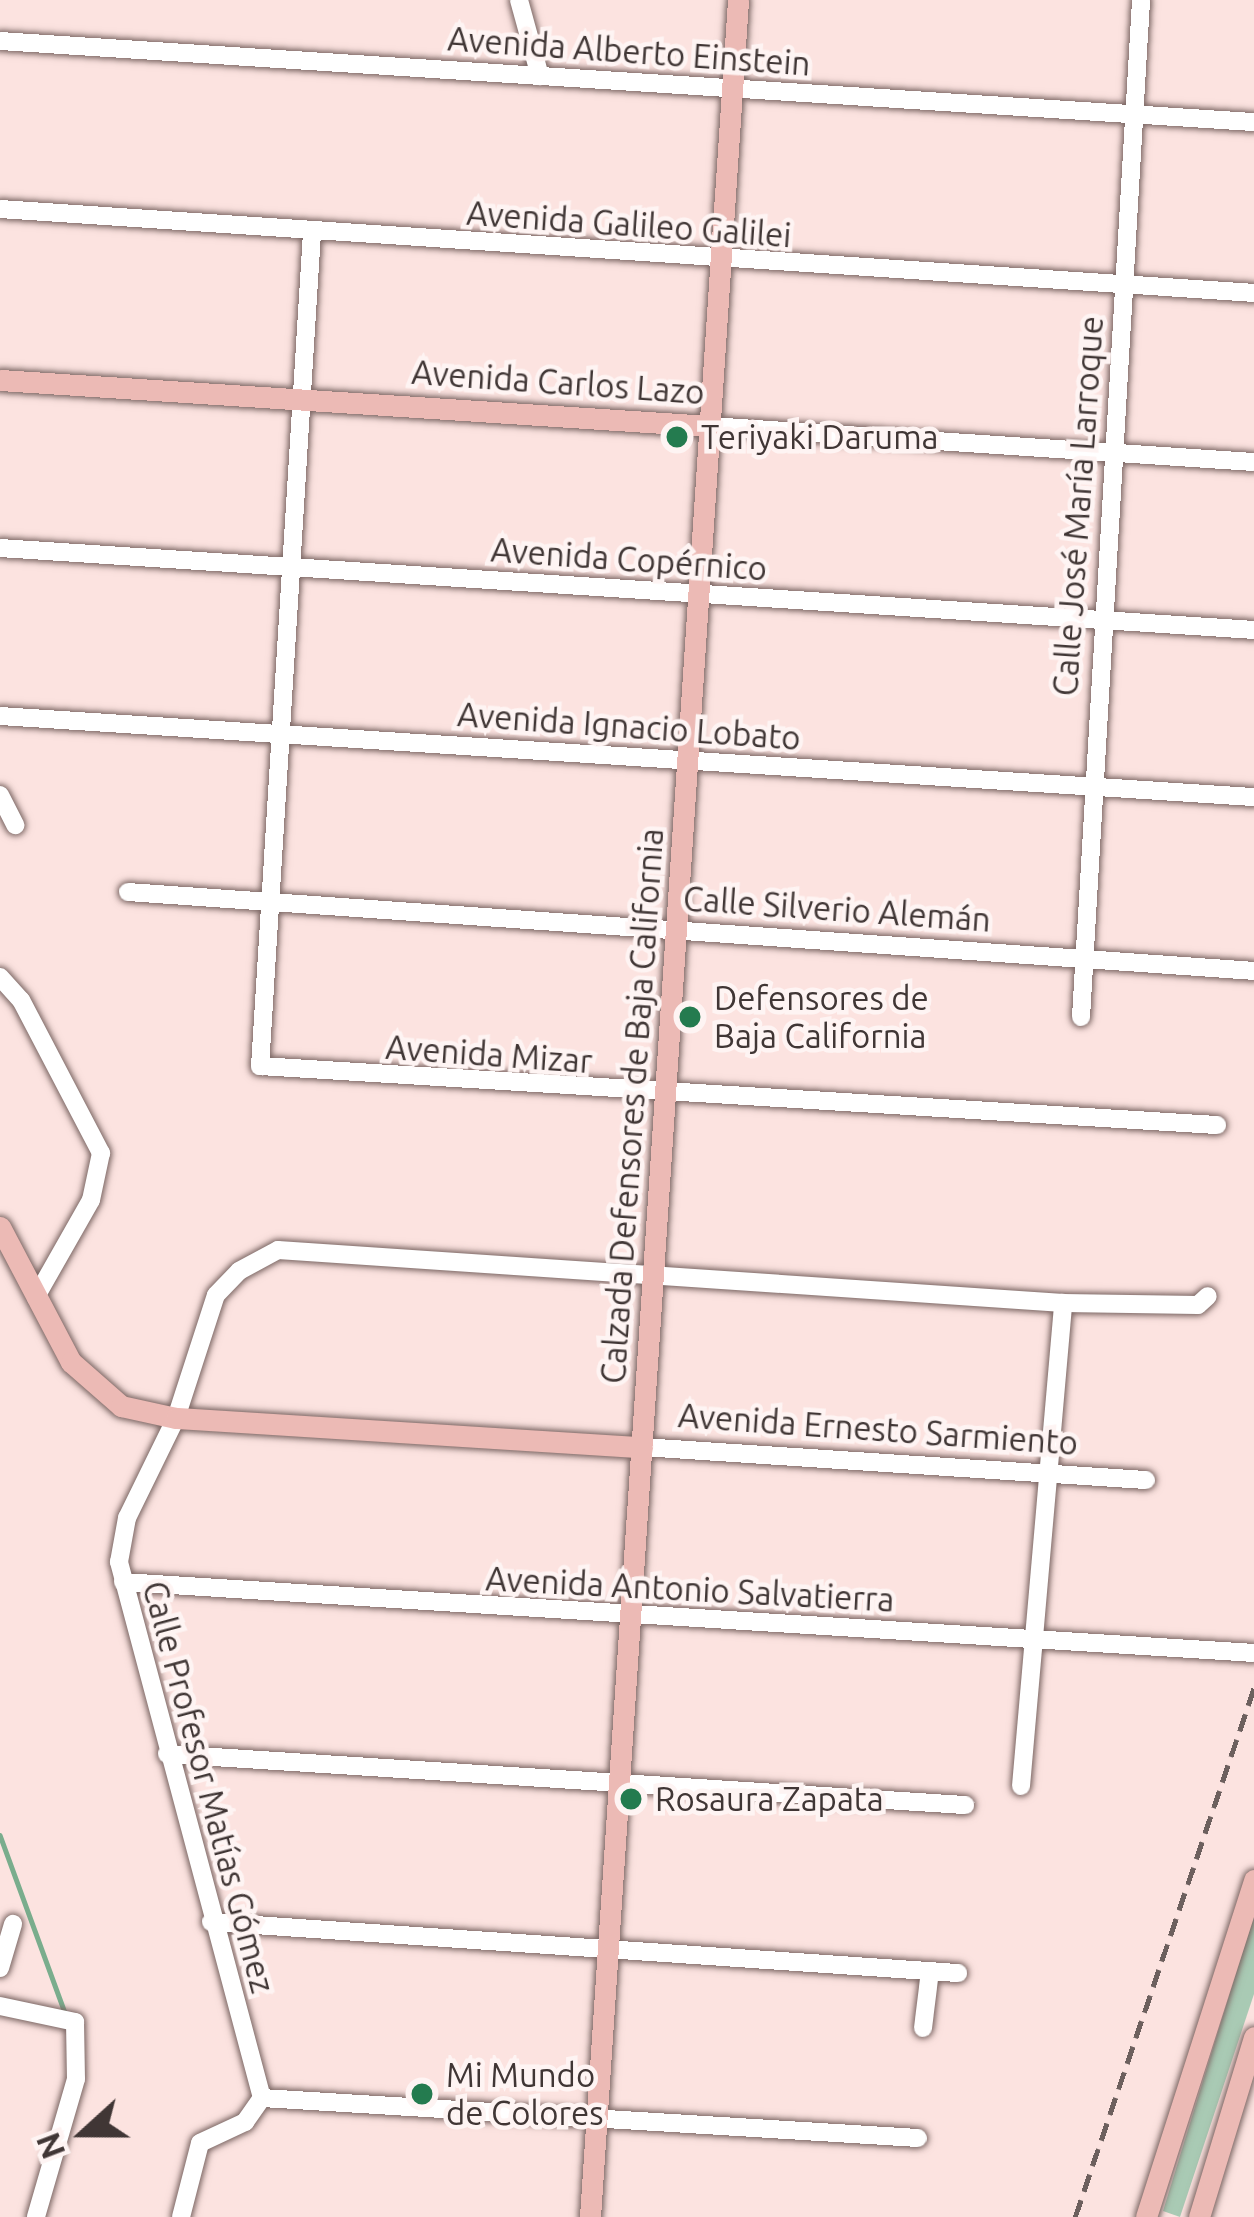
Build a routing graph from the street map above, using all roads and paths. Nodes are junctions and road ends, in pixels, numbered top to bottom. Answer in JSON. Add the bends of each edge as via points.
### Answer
{"nodes":[{"id":1,"x":519,"y":0,"type":"edge"},
{"id":2,"x":737,"y":0,"type":"edge"},
{"id":3,"x":1141,"y":0,"type":"edge"},
{"id":4,"x":0,"y":41,"type":"edge"},
{"id":5,"x":540,"y":76,"type":"junction"},
{"id":6,"x":732,"y":88,"type":"junction"},
{"id":7,"x":1134,"y":115,"type":"junction"},
{"id":8,"x":1254,"y":122,"type":"edge"},
{"id":9,"x":0,"y":209,"type":"edge"},
{"id":10,"x":312,"y":233,"type":"junction"},
{"id":11,"x":720,"y":260,"type":"junction"},
{"id":12,"x":1123,"y":284,"type":"junction"},
{"id":13,"x":1254,"y":293,"type":"edge"},
{"id":14,"x":0,"y":380,"type":"edge"},
{"id":15,"x":301,"y":398,"type":"junction"},
{"id":16,"x":710,"y":426,"type":"junction"},
{"id":17,"x":1112,"y":453,"type":"junction"},
{"id":18,"x":1254,"y":462,"type":"edge"},
{"id":19,"x":0,"y":548,"type":"edge"},
{"id":20,"x":289,"y":567,"type":"junction"},
{"id":21,"x":698,"y":593,"type":"junction"},
{"id":22,"x":1101,"y":620,"type":"junction"},
{"id":23,"x":1254,"y":630,"type":"edge"},
{"id":24,"x":0,"y":716,"type":"edge"},
{"id":25,"x":278,"y":733,"type":"junction"},
{"id":26,"x":687,"y":759,"type":"junction"},
{"id":27,"x":1090,"y":788,"type":"junction"},
{"id":28,"x":0,"y":795,"type":"edge"},
{"id":29,"x":1254,"y":797,"type":"edge"},
{"id":30,"x":15,"y":825,"type":"dead end"},
{"id":31,"x":128,"y":892,"type":"dead end"},
{"id":32,"x":266,"y":902,"type":"junction"},
{"id":33,"x":676,"y":928,"type":"junction"},
{"id":34,"x":1085,"y":956,"type":"junction"},
{"id":35,"x":1254,"y":971,"type":"edge"},
{"id":36,"x":0,"y":977,"type":"edge"},
{"id":37,"x":1081,"y":1017,"type":"dead end"},
{"id":38,"x":663,"y":1095,"type":"junction"},
{"id":39,"x":1217,"y":1125,"type":"dead end"},
{"id":40,"x":0,"y":1227,"type":"edge"},
{"id":41,"x":654,"y":1274,"type":"junction"},
{"id":42,"x":1208,"y":1296,"type":"dead end"},
{"id":43,"x":36,"y":1297,"type":"junction"},
{"id":44,"x":1063,"y":1303,"type":"junction"},
{"id":45,"x":176,"y":1418,"type":"junction"},
{"id":46,"x":642,"y":1447,"type":"junction"},
{"id":47,"x":1051,"y":1472,"type":"junction"},
{"id":48,"x":1146,"y":1480,"type":"dead end"},
{"id":49,"x":123,"y":1582,"type":"junction"},
{"id":50,"x":632,"y":1618,"type":"junction"},
{"id":51,"x":1030,"y":1639,"type":"junction"},
{"id":52,"x":1254,"y":1653,"type":"edge"},
{"id":53,"x":167,"y":1754,"type":"junction"},
{"id":54,"x":620,"y":1780,"type":"junction"},
{"id":55,"x":1021,"y":1786,"type":"dead end"},
{"id":56,"x":965,"y":1805,"type":"dead end"},
{"id":57,"x":1254,"y":1880,"type":"edge"},
{"id":58,"x":211,"y":1922,"type":"junction"},
{"id":59,"x":13,"y":1924,"type":"dead end"},
{"id":60,"x":608,"y":1949,"type":"junction"},
{"id":61,"x":0,"y":1968,"type":"edge"},
{"id":62,"x":930,"y":1971,"type":"junction"},
{"id":63,"x":958,"y":1973,"type":"dead end"},
{"id":64,"x":0,"y":2006,"type":"edge"},
{"id":65,"x":923,"y":2028,"type":"dead end"},
{"id":66,"x":1254,"y":2037,"type":"edge"},
{"id":67,"x":262,"y":2098,"type":"junction"},
{"id":68,"x":596,"y":2118,"type":"junction"},
{"id":69,"x":918,"y":2138,"type":"dead end"},
{"id":70,"x":36,"y":2217,"type":"edge"},
{"id":71,"x":181,"y":2217,"type":"edge"},
{"id":72,"x":590,"y":2217,"type":"edge"},
{"id":73,"x":1145,"y":2217,"type":"edge"},
{"id":74,"x":1199,"y":2217,"type":"edge"}],
"edges":[{"from":1,"to":5,"type":"street"},
{"from":2,"to":6,"type":"main road","name":"Calzada Defensores de Baja California"},
{"from":3,"to":7,"type":"street","name":"Calle José María Larroque"},
{"from":4,"to":5,"type":"street","name":"Avenida Alberto Einstein"},
{"from":5,"to":6,"type":"street","name":"Avenida Alberto Einstein"},
{"from":6,"to":7,"type":"street","name":"Avenida Alberto Einstein"},
{"from":6,"to":11,"type":"main road","name":"Calzada Defensores de Baja California"},
{"from":7,"to":8,"type":"street","name":"Avenida Alberto Einstein"},
{"from":7,"to":12,"type":"street","name":"Calle José María Larroque"},
{"from":9,"to":10,"type":"street","name":"Avenida Galileo Galilei"},
{"from":10,"to":11,"type":"street","name":"Avenida Galileo Galilei"},
{"from":10,"to":15,"type":"street"},
{"from":11,"to":12,"type":"street","name":"Avenida Galileo Galilei"},
{"from":11,"to":16,"type":"main road","name":"Calzada Defensores de Baja California"},
{"from":12,"to":13,"type":"street","name":"Avenida Galileo Galilei"},
{"from":12,"to":17,"type":"street","name":"Calle José María Larroque"},
{"from":14,"to":15,"type":"main road","name":"Avenida Carlos Lazo"},
{"from":15,"to":16,"type":"main road","name":"Avenida Carlos Lazo"},
{"from":15,"to":20,"type":"street"},
{"from":16,"to":17,"type":"street","name":"Avenida Carlos Lazo"},
{"from":16,"to":21,"type":"main road","name":"Calzada Defensores de Baja California"},
{"from":17,"to":18,"type":"street","name":"Avenida Carlos Lazo"},
{"from":17,"to":22,"type":"street","name":"Calle José María Larroque"},
{"from":19,"to":20,"type":"street","name":"Avenida Copérnico"},
{"from":20,"to":21,"type":"street","name":"Avenida Copérnico"},
{"from":20,"to":25,"type":"street"},
{"from":21,"to":22,"type":"street","name":"Avenida Copérnico"},
{"from":21,"to":26,"type":"main road","name":"Calzada Defensores de Baja California"},
{"from":22,"to":23,"type":"street","name":"Avenida Copérnico"},
{"from":22,"to":27,"type":"street","name":"Calle José María Larroque"},
{"from":24,"to":25,"type":"street","name":"Avenida Ignacio Lobato"},
{"from":25,"to":26,"type":"street","name":"Avenida Ignacio Lobato"},
{"from":25,"to":32,"type":"street"},
{"from":26,"to":27,"type":"street","name":"Avenida Ignacio Lobato"},
{"from":26,"to":33,"type":"main road","name":"Calzada Defensores de Baja California"},
{"from":27,"to":29,"type":"street","name":"Avenida Ignacio Lobato"},
{"from":27,"to":34,"type":"street","name":"Calle José María Larroque"},
{"from":28,"to":30,"type":"street"},
{"from":31,"to":32,"type":"street","name":"Calle Silverio Alemán"},
{"from":32,"to":33,"type":"street","name":"Calle Silverio Alemán"},
{"from":32,"to":38,"type":"street","name":"Avenida Mizar","via":[[260,1066]]},
{"from":33,"to":34,"type":"street","name":"Calle Silverio Alemán"},
{"from":33,"to":38,"type":"main road","name":"Calzada Defensores de Baja California"},
{"from":34,"to":35,"type":"street","name":"Calle Silverio Alemán"},
{"from":34,"to":37,"type":"street","name":"Calle José María Larroque"},
{"from":36,"to":43,"type":"street","via":[[21,1000],[101,1154],[92,1200]]},
{"from":38,"to":39,"type":"street","name":"Avenida Mizar"},
{"from":38,"to":41,"type":"main road","name":"Calzada Defensores de Baja California"},
{"from":40,"to":43,"type":"main road","name":"Avenida Ernesto Sarmiento"},
{"from":41,"to":44,"type":"street"},
{"from":41,"to":45,"type":"street","name":"Calle Profesor Matías Gómez","via":[[278,1250],[216,1294]]},
{"from":41,"to":46,"type":"main road","name":"Calzada Defensores de Baja California"},
{"from":42,"to":44,"type":"street","via":[[1198,1305]]},
{"from":43,"to":45,"type":"main road","name":"Avenida Ernesto Sarmiento","via":[[85,1381],[121,1406]]},
{"from":44,"to":47,"type":"street"},
{"from":45,"to":46,"type":"main road","name":"Avenida Ernesto Sarmiento"},
{"from":45,"to":49,"type":"street","name":"Calle Profesor Matías Gómez","via":[[128,1518]]},
{"from":46,"to":47,"type":"street","name":"Avenida Ernesto Sarmiento"},
{"from":46,"to":50,"type":"main road","name":"Calzada Defensores de Baja California"},
{"from":47,"to":48,"type":"street","name":"Avenida Ernesto Sarmiento"},
{"from":47,"to":51,"type":"street"},
{"from":49,"to":50,"type":"street","name":"Avenida Antonio Salvatierra"},
{"from":49,"to":53,"type":"street","name":"Calle Profesor Matías Gómez"},
{"from":50,"to":51,"type":"street","name":"Avenida Antonio Salvatierra"},
{"from":50,"to":54,"type":"main road","name":"Calzada Defensores de Baja California"},
{"from":51,"to":52,"type":"street","name":"Avenida Antonio Salvatierra"},
{"from":51,"to":55,"type":"street"},
{"from":53,"to":54,"type":"street"},
{"from":53,"to":58,"type":"street","name":"Calle Profesor Matías Gómez"},
{"from":54,"to":56,"type":"street"},
{"from":54,"to":60,"type":"main road","name":"Calzada Defensores de Baja California"},
{"from":57,"to":73,"type":"main road"},
{"from":58,"to":60,"type":"street"},
{"from":58,"to":67,"type":"street","name":"Calle Profesor Matías Gómez"},
{"from":59,"to":61,"type":"street"},
{"from":60,"to":62,"type":"street"},
{"from":60,"to":68,"type":"main road","name":"Calzada Defensores de Baja California"},
{"from":62,"to":63,"type":"street"},
{"from":62,"to":65,"type":"street"},
{"from":64,"to":70,"type":"street","via":[[65,2022],[76,2079]]},
{"from":66,"to":74,"type":"main road"},
{"from":67,"to":68,"type":"street"},
{"from":67,"to":71,"type":"street","via":[[245,2122],[200,2143]]},
{"from":68,"to":69,"type":"street"},
{"from":68,"to":72,"type":"main road","name":"Calzada Defensores de Baja California"}]}
